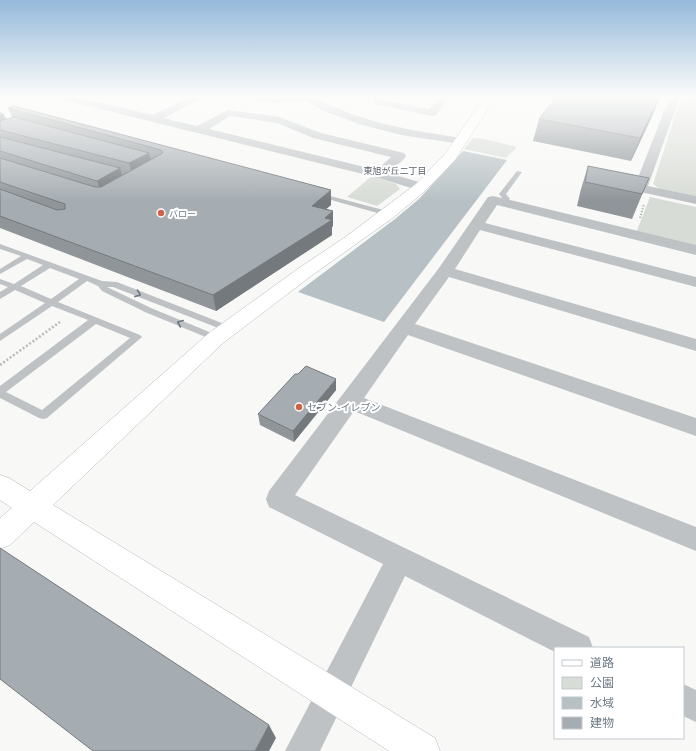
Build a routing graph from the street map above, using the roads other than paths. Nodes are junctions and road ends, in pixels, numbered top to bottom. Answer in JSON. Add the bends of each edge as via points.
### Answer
{"nodes":[{"id":1,"x":203,"y":131,"type":"edge"},
{"id":2,"x":306,"y":131,"type":"edge"},
{"id":3,"x":403,"y":131,"type":"edge"},
{"id":4,"x":468,"y":131,"type":"edge"},
{"id":5,"x":663,"y":131,"type":"edge"},
{"id":6,"x":461,"y":141,"type":"junction"},
{"id":7,"x":519,"y":172,"type":"dead end"},
{"id":8,"x":379,"y":174,"type":"junction"},
{"id":9,"x":421,"y":187,"type":"junction"},
{"id":10,"x":312,"y":193,"type":"edge"},
{"id":11,"x":696,"y":200,"type":"edge"},
{"id":12,"x":503,"y":203,"type":"junction"},
{"id":13,"x":388,"y":214,"type":"junction"},
{"id":14,"x":477,"y":225,"type":"junction"},
{"id":15,"x":0,"y":246,"type":"edge"},
{"id":16,"x":696,"y":250,"type":"edge"},
{"id":17,"x":23,"y":255,"type":"junction"},
{"id":18,"x":0,"y":265,"type":"edge"},
{"id":19,"x":49,"y":265,"type":"junction"},
{"id":20,"x":445,"y":271,"type":"junction"},
{"id":21,"x":0,"y":272,"type":"edge"},
{"id":22,"x":86,"y":278,"type":"junction"},
{"id":23,"x":0,"y":281,"type":"edge"},
{"id":24,"x":696,"y":282,"type":"edge"},
{"id":25,"x":100,"y":284,"type":"junction"},
{"id":26,"x":15,"y":287,"type":"junction"},
{"id":27,"x":0,"y":296,"type":"edge"},
{"id":28,"x":52,"y":302,"type":"junction"},
{"id":29,"x":94,"y":320,"type":"junction"},
{"id":30,"x":404,"y":327,"type":"junction"},
{"id":31,"x":222,"y":334,"type":"junction"},
{"id":32,"x":0,"y":338,"type":"edge"},
{"id":33,"x":696,"y":345,"type":"edge"},
{"id":34,"x":0,"y":392,"type":"edge"},
{"id":35,"x":351,"y":401,"type":"junction"},
{"id":36,"x":696,"y":427,"type":"edge"},
{"id":37,"x":0,"y":486,"type":"edge"},
{"id":38,"x":33,"y":506,"type":"junction"},
{"id":39,"x":0,"y":536,"type":"edge"},
{"id":40,"x":696,"y":539,"type":"edge"},
{"id":41,"x":400,"y":559,"type":"junction"},
{"id":42,"x":576,"y":647,"type":"edge"},
{"id":43,"x":331,"y":695,"type":"junction"},
{"id":44,"x":684,"y":700,"type":"edge"},
{"id":45,"x":696,"y":706,"type":"edge"},
{"id":46,"x":302,"y":751,"type":"edge"},
{"id":47,"x":422,"y":751,"type":"edge"}],
"edges":[{"from":1,"to":8,"type":"street"},
{"from":2,"to":8,"type":"street","via":[[400,156]]},
{"from":3,"to":6,"type":"street"},
{"from":4,"to":6,"type":"street"},
{"from":5,"to":11,"type":"street","via":[[641,188]]},
{"from":6,"to":9,"type":"street","via":[[450,157]]},
{"from":7,"to":12,"type":"lane","via":[[502,194],[507,199]]},
{"from":8,"to":9,"type":"street"},
{"from":9,"to":13,"type":"street"},
{"from":10,"to":13,"type":"lane"},
{"from":12,"to":14,"type":"street","via":[[493,200]]},
{"from":12,"to":16,"type":"street"},
{"from":13,"to":31,"type":"street"},
{"from":14,"to":20,"type":"street"},
{"from":14,"to":24,"type":"street"},
{"from":15,"to":17,"type":"lane"},
{"from":17,"to":18,"type":"lane"},
{"from":17,"to":19,"type":"lane"},
{"from":17,"to":21,"type":"lane"},
{"from":19,"to":22,"type":"lane"},
{"from":19,"to":26,"type":"lane"},
{"from":20,"to":30,"type":"street"},
{"from":20,"to":33,"type":"street"},
{"from":22,"to":25,"type":"lane"},
{"from":22,"to":28,"type":"lane"},
{"from":23,"to":26,"type":"lane"},
{"from":31,"to":25,"type":"lane","one_way":true,"via":[[148,310],[105,289]]},
{"from":25,"to":31,"type":"lane","one_way":true,"via":[[114,284]]},
{"from":26,"to":27,"type":"lane"},
{"from":26,"to":28,"type":"lane"},
{"from":28,"to":29,"type":"lane"},
{"from":28,"to":32,"type":"lane"},
{"from":29,"to":34,"type":"lane"},
{"from":29,"to":34,"type":"lane","via":[[137,337],[43,415]]},
{"from":30,"to":35,"type":"street"},
{"from":30,"to":36,"type":"street"},
{"from":31,"to":38,"type":"street"},
{"from":35,"to":40,"type":"street"},
{"from":35,"to":41,"type":"street","via":[[278,499]]},
{"from":37,"to":38,"type":"street"},
{"from":38,"to":39,"type":"street"},
{"from":38,"to":43,"type":"street"},
{"from":41,"to":42,"type":"street"},
{"from":41,"to":43,"type":"street"},
{"from":43,"to":46,"type":"street"},
{"from":43,"to":47,"type":"street"},
{"from":44,"to":45,"type":"street"}]}
